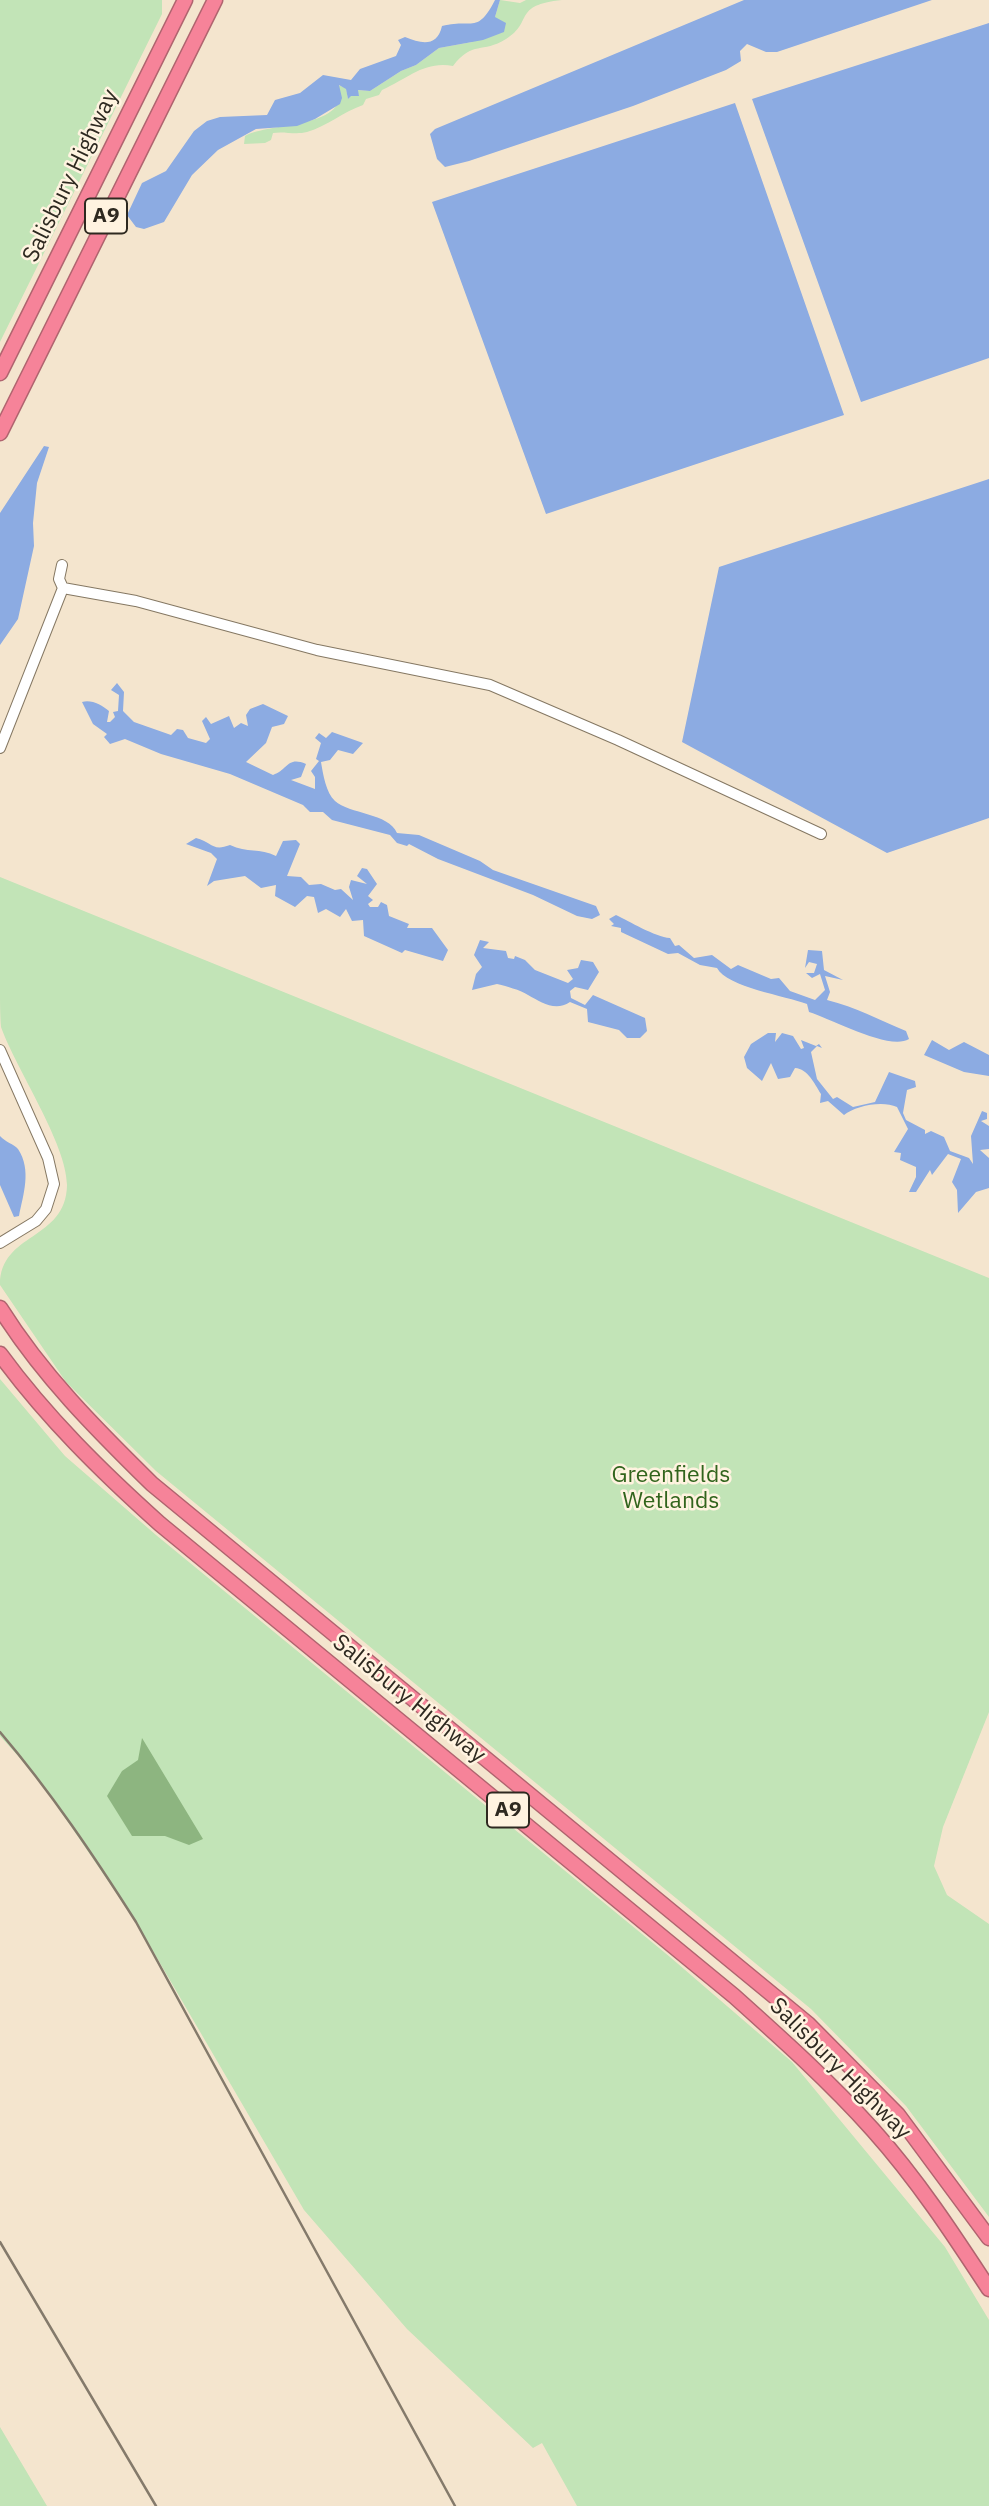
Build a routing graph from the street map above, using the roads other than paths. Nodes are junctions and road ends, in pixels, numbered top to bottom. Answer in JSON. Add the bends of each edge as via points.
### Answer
{"nodes":[{"id":1,"x":185,"y":0,"type":"edge"},
{"id":2,"x":215,"y":0,"type":"edge"},
{"id":3,"x":0,"y":373,"type":"edge"},
{"id":4,"x":0,"y":433,"type":"edge"},
{"id":5,"x":62,"y":565,"type":"dead end"},
{"id":6,"x":63,"y":588,"type":"junction"},
{"id":7,"x":0,"y":748,"type":"edge"},
{"id":8,"x":821,"y":834,"type":"dead end"},
{"id":9,"x":0,"y":1050,"type":"edge"},
{"id":10,"x":0,"y":1243,"type":"edge"},
{"id":11,"x":0,"y":1308,"type":"edge"},
{"id":12,"x":0,"y":1354,"type":"edge"},
{"id":13,"x":989,"y":2238,"type":"edge"},
{"id":14,"x":989,"y":2289,"type":"edge"}],
"edges":[{"from":1,"to":3,"type":"highway","name":"Salisbury Highway","number":"A9"},
{"from":2,"to":4,"type":"highway","number":"A9"},
{"from":5,"to":6,"type":"street","via":[[59,579]]},
{"from":6,"to":7,"type":"street"},
{"from":6,"to":8,"type":"street","via":[[136,601],[317,650],[490,685]]},
{"from":9,"to":10,"type":"street","via":[[48,1158],[54,1184],[36,1222]]},
{"from":11,"to":13,"type":"highway","name":"Salisbury Highway","number":"A9","via":[[81,1415],[152,1484],[808,2024],[898,2115]]},
{"from":12,"to":14,"type":"highway","name":"Salisbury Highway","number":"A9","via":[[60,1425],[160,1524],[788,2044],[874,2131],[941,2216]]}]}
